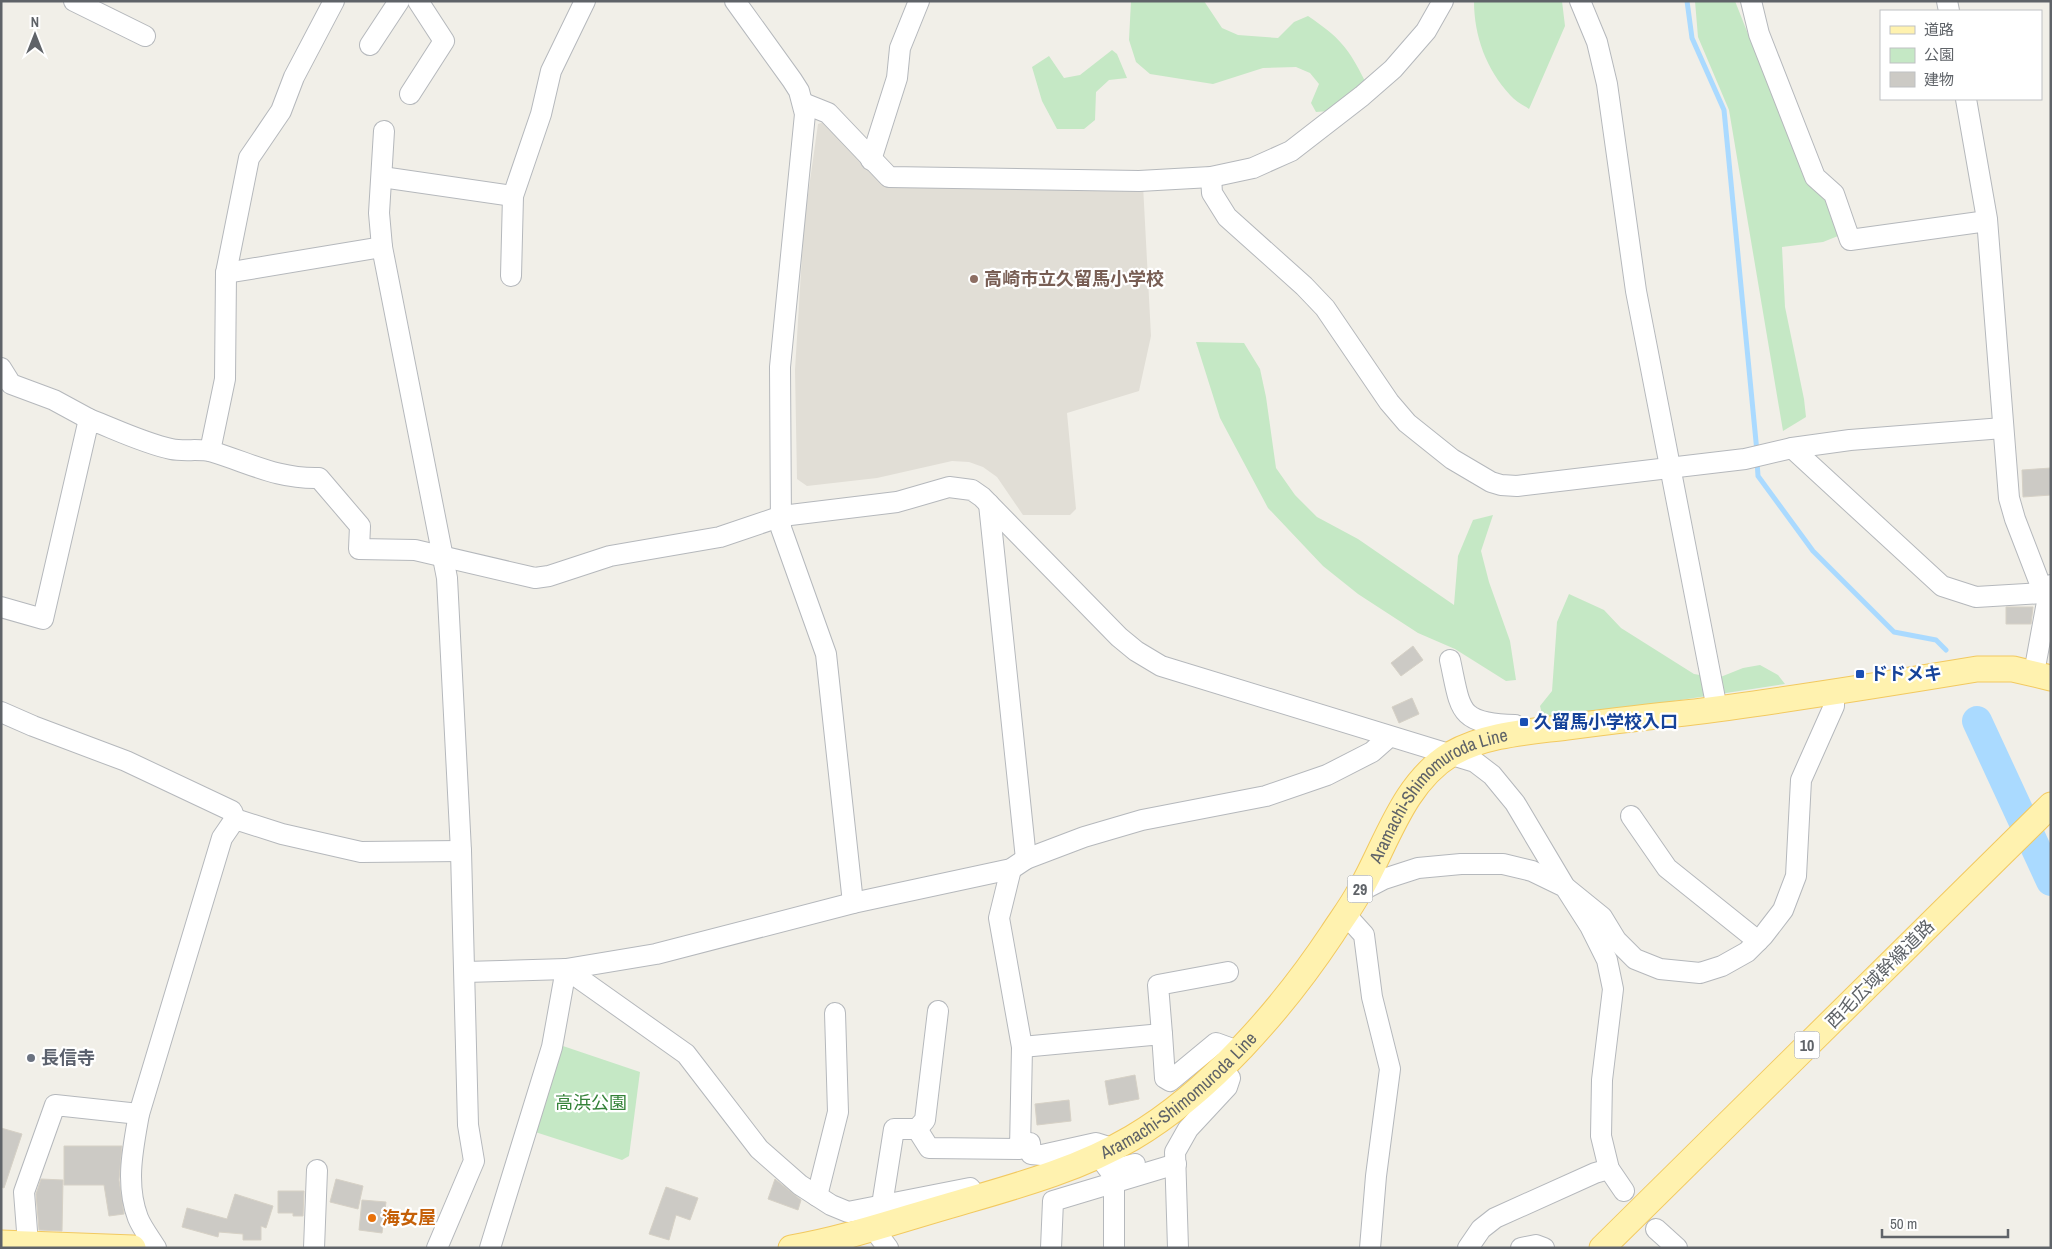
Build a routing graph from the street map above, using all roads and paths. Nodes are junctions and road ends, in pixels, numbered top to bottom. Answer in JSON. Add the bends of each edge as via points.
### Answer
{"nodes":[{"id":1,"x":74,"y":1,"type":"edge"},
{"id":2,"x":334,"y":1,"type":"edge"},
{"id":3,"x":400,"y":1,"type":"edge"},
{"id":4,"x":418,"y":1,"type":"edge"},
{"id":5,"x":585,"y":1,"type":"edge"},
{"id":6,"x":735,"y":1,"type":"edge"},
{"id":7,"x":919,"y":1,"type":"edge"},
{"id":8,"x":1443,"y":1,"type":"edge"},
{"id":9,"x":1580,"y":1,"type":"edge"},
{"id":10,"x":1750,"y":1,"type":"edge"},
{"id":11,"x":145,"y":36,"type":"dead end"},
{"id":12,"x":370,"y":45,"type":"dead end"},
{"id":13,"x":410,"y":94,"type":"dead end"},
{"id":14,"x":1966,"y":100,"type":"edge"},
{"id":15,"x":803,"y":103,"type":"junction"},
{"id":16,"x":384,"y":131,"type":"dead end"},
{"id":17,"x":871,"y":160,"type":"junction"},
{"id":18,"x":382,"y":177,"type":"junction"},
{"id":19,"x":1211,"y":177,"type":"junction"},
{"id":20,"x":513,"y":196,"type":"junction"},
{"id":21,"x":1987,"y":221,"type":"junction"},
{"id":22,"x":382,"y":247,"type":"junction"},
{"id":23,"x":226,"y":273,"type":"junction"},
{"id":24,"x":511,"y":276,"type":"dead end"},
{"id":25,"x":1,"y":368,"type":"edge"},
{"id":26,"x":88,"y":419,"type":"junction"},
{"id":27,"x":2003,"y":428,"type":"junction"},
{"id":28,"x":1792,"y":448,"type":"junction"},
{"id":29,"x":210,"y":451,"type":"junction"},
{"id":30,"x":1669,"y":467,"type":"junction"},
{"id":31,"x":989,"y":504,"type":"junction"},
{"id":32,"x":782,"y":516,"type":"junction"},
{"id":33,"x":445,"y":559,"type":"junction"},
{"id":34,"x":2047,"y":589,"type":"edge"},
{"id":35,"x":1,"y":607,"type":"edge"},
{"id":36,"x":1450,"y":660,"type":"dead end"},
{"id":37,"x":2042,"y":676,"type":"edge"},
{"id":38,"x":1834,"y":692,"type":"junction"},
{"id":39,"x":1717,"y":709,"type":"junction"},
{"id":40,"x":1,"y":712,"type":"edge"},
{"id":41,"x":1520,"y":733,"type":"junction"},
{"id":42,"x":1389,"y":736,"type":"junction"},
{"id":43,"x":1450,"y":755,"type":"junction"},
{"id":44,"x":2050,"y":806,"type":"edge"},
{"id":45,"x":1631,"y":816,"type":"dead end"},
{"id":46,"x":236,"y":819,"type":"junction"},
{"id":47,"x":461,"y":851,"type":"junction"},
{"id":48,"x":1019,"y":864,"type":"junction"},
{"id":49,"x":1565,"y":887,"type":"junction"},
{"id":50,"x":1359,"y":892,"type":"junction"},
{"id":51,"x":853,"y":903,"type":"junction"},
{"id":52,"x":1345,"y":914,"type":"junction"},
{"id":53,"x":1758,"y":941,"type":"junction"},
{"id":54,"x":566,"y":970,"type":"junction"},
{"id":55,"x":465,"y":972,"type":"junction"},
{"id":56,"x":1228,"y":972,"type":"dead end"},
{"id":57,"x":938,"y":1011,"type":"dead end"},
{"id":58,"x":835,"y":1013,"type":"dead end"},
{"id":59,"x":1162,"y":1034,"type":"junction"},
{"id":60,"x":1022,"y":1047,"type":"junction"},
{"id":61,"x":1238,"y":1051,"type":"junction"},
{"id":62,"x":1220,"y":1067,"type":"junction"},
{"id":63,"x":139,"y":1114,"type":"junction"},
{"id":64,"x":917,"y":1129,"type":"junction"},
{"id":65,"x":1030,"y":1142,"type":"dead end"},
{"id":66,"x":1105,"y":1152,"type":"junction"},
{"id":67,"x":1176,"y":1158,"type":"junction"},
{"id":68,"x":1609,"y":1169,"type":"junction"},
{"id":69,"x":317,"y":1170,"type":"dead end"},
{"id":70,"x":1114,"y":1183,"type":"junction"},
{"id":71,"x":1624,"y":1191,"type":"dead end"},
{"id":72,"x":816,"y":1196,"type":"junction"},
{"id":73,"x":977,"y":1197,"type":"junction"},
{"id":74,"x":882,"y":1205,"type":"junction"},
{"id":75,"x":873,"y":1228,"type":"junction"},
{"id":76,"x":1,"y":1243,"type":"edge"},
{"id":77,"x":38,"y":1245,"type":"edge"},
{"id":78,"x":133,"y":1248,"type":"edge"},
{"id":79,"x":156,"y":1248,"type":"edge"},
{"id":80,"x":314,"y":1248,"type":"edge"},
{"id":81,"x":437,"y":1248,"type":"edge"},
{"id":82,"x":490,"y":1248,"type":"edge"},
{"id":83,"x":792,"y":1248,"type":"edge"},
{"id":84,"x":888,"y":1248,"type":"edge"},
{"id":85,"x":1051,"y":1248,"type":"edge"},
{"id":86,"x":1114,"y":1248,"type":"edge"},
{"id":87,"x":1178,"y":1248,"type":"edge"},
{"id":88,"x":1370,"y":1248,"type":"edge"},
{"id":89,"x":1468,"y":1248,"type":"edge"},
{"id":90,"x":1521,"y":1248,"type":"edge"},
{"id":91,"x":1544,"y":1248,"type":"edge"},
{"id":92,"x":1602,"y":1248,"type":"edge"}],
"edges":[{"from":1,"to":11,"type":"street"},
{"from":2,"to":23,"type":"street","via":[[294,78],[282,111],[249,158]]},
{"from":3,"to":12,"type":"street"},
{"from":4,"to":13,"type":"street","via":[[444,41]]},
{"from":5,"to":20,"type":"street","via":[[551,71],[541,114]]},
{"from":6,"to":15,"type":"street","via":[[792,80]]},
{"from":7,"to":17,"type":"street","via":[[900,48],[897,78]]},
{"from":8,"to":19,"type":"street","via":[[1426,31],[1393,69],[1291,151],[1253,168]]},
{"from":9,"to":30,"type":"street","via":[[1598,42],[1607,84],[1636,291]]},
{"from":10,"to":21,"type":"street","via":[[1759,34],[1815,177],[1834,194],[1850,240]]},
{"from":14,"to":21,"type":"street"},
{"from":15,"to":17,"type":"street","via":[[828,113]]},
{"from":15,"to":32,"type":"street","via":[[806,122],[780,367]]},
{"from":16,"to":18,"type":"street"},
{"from":17,"to":19,"type":"street","via":[[889,177],[1139,181]]},
{"from":18,"to":20,"type":"street"},
{"from":18,"to":22,"type":"street"},
{"from":19,"to":30,"type":"street","via":[[1212,193],[1227,218],[1304,286],[1346,336],[1389,402],[1407,423],[1452,459],[1491,482],[1512,486]]},
{"from":20,"to":24,"type":"street"},
{"from":21,"to":27,"type":"street"},
{"from":22,"to":23,"type":"street"},
{"from":22,"to":33,"type":"street"},
{"from":23,"to":29,"type":"street","via":[[225,379]]},
{"from":25,"to":26,"type":"street","via":[[11,384],[54,400]]},
{"from":26,"to":29,"type":"street","via":[[162,447],[179,451]]},
{"from":26,"to":35,"type":"street","via":[[43,619]]},
{"from":27,"to":28,"type":"street"},
{"from":27,"to":34,"type":"street","via":[[2009,498],[2015,519]]},
{"from":28,"to":30,"type":"street","via":[[1745,458]]},
{"from":28,"to":34,"type":"street","via":[[1942,586],[1976,597]]},
{"from":29,"to":33,"type":"street","via":[[279,475],[320,478],[360,526],[359,549],[415,550]]},
{"from":30,"to":39,"type":"street"},
{"from":31,"to":32,"type":"street","via":[[972,490],[949,487],[897,502]]},
{"from":31,"to":42,"type":"street","via":[[1120,637],[1148,658],[1178,672]]},
{"from":31,"to":48,"type":"street"},
{"from":32,"to":33,"type":"street","via":[[720,537],[610,556],[535,578]]},
{"from":32,"to":51,"type":"street","via":[[781,528],[826,654]]},
{"from":33,"to":47,"type":"street"},
{"from":34,"to":37,"type":"street"},
{"from":36,"to":41,"type":"street","via":[[1465,714],[1486,723],[1515,725]]},
{"from":37,"to":38,"type":"main road","name":"Aramachi-Shimomuroda Line","number":"29","via":[[2013,669],[1977,669]]},
{"from":38,"to":39,"type":"main road","name":"Aramachi-Shimomuroda Line","number":"29"},
{"from":38,"to":53,"type":"street","via":[[1834,706],[1801,780],[1796,876],[1783,910]]},
{"from":39,"to":41,"type":"main road","name":"Aramachi-Shimomuroda Line","number":"29"},
{"from":40,"to":46,"type":"street","via":[[126,761],[232,811]]},
{"from":41,"to":43,"type":"main road","name":"Aramachi-Shimomuroda Line","number":"29","via":[[1486,740]]},
{"from":42,"to":43,"type":"street"},
{"from":42,"to":48,"type":"street","via":[[1372,752],[1327,775],[1266,796],[1142,820],[1084,837]]},
{"from":43,"to":49,"type":"street","via":[[1475,762],[1492,775],[1515,803]]},
{"from":43,"to":50,"type":"main road","name":"Aramachi-Shimomuroda Line","number":"29","via":[[1432,768],[1406,803]]},
{"from":44,"to":92,"type":"main road","name":"西毛広域幹線道路","number":"10"},
{"from":45,"to":53,"type":"street","via":[[1666,868]]},
{"from":46,"to":47,"type":"street","via":[[282,834],[361,852]]},
{"from":46,"to":63,"type":"street","via":[[222,838]]},
{"from":47,"to":55,"type":"street"},
{"from":48,"to":51,"type":"street"},
{"from":48,"to":60,"type":"street","via":[[998,918]]},
{"from":49,"to":50,"type":"street","via":[[1532,871],[1503,864],[1461,864],[1418,868],[1384,879]]},
{"from":49,"to":53,"type":"street","via":[[1602,917],[1616,940],[1635,959],[1660,969],[1700,973],[1722,966],[1747,952]]},
{"from":49,"to":68,"type":"street","via":[[1607,960],[1613,988],[1602,1080],[1601,1136]]},
{"from":50,"to":52,"type":"main road","name":"Aramachi-Shimomuroda Line","number":"29"},
{"from":51,"to":54,"type":"street","via":[[656,954]]},
{"from":52,"to":61,"type":"main road","name":"Aramachi-Shimomuroda Line","number":"29","via":[[1279,1006]]},
{"from":52,"to":88,"type":"street","via":[[1364,935],[1372,998],[1390,1069]]},
{"from":54,"to":55,"type":"street"},
{"from":54,"to":72,"type":"street","via":[[686,1054],[759,1149]]},
{"from":54,"to":82,"type":"street","via":[[552,1047]]},
{"from":55,"to":81,"type":"street","via":[[468,1125],[474,1161]]},
{"from":56,"to":59,"type":"street","via":[[1158,985]]},
{"from":57,"to":64,"type":"street","via":[[925,1120]]},
{"from":58,"to":72,"type":"street","via":[[838,1112]]},
{"from":59,"to":60,"type":"street"},
{"from":59,"to":61,"type":"street","via":[[1165,1078],[1170,1082],[1216,1042]]},
{"from":60,"to":64,"type":"street","via":[[1020,1149],[929,1148]]},
{"from":61,"to":62,"type":"main road","name":"Aramachi-Shimomuroda Line","number":"29"},
{"from":62,"to":66,"type":"main road","name":"Aramachi-Shimomuroda Line","number":"29","via":[[1166,1115]]},
{"from":62,"to":67,"type":"street","via":[[1230,1078],[1228,1086],[1188,1129]]},
{"from":63,"to":77,"type":"street","via":[[54,1105],[24,1192]]},
{"from":63,"to":79,"type":"street","via":[[131,1156],[131,1190],[138,1218]]},
{"from":64,"to":74,"type":"street","via":[[894,1128]]},
{"from":65,"to":66,"type":"street","via":[[1031,1154],[1096,1143]]},
{"from":66,"to":67,"type":"street","via":[[1110,1171]]},
{"from":66,"to":73,"type":"main road","name":"Aramachi-Shimomuroda Line","number":"29","via":[[1039,1178]]},
{"from":67,"to":70,"type":"street"},
{"from":67,"to":87,"type":"street"},
{"from":68,"to":71,"type":"street"},
{"from":68,"to":89,"type":"street","via":[[1495,1218],[1481,1229]]},
{"from":69,"to":80,"type":"street"},
{"from":70,"to":85,"type":"street","via":[[1053,1201]]},
{"from":70,"to":86,"type":"street"},
{"from":72,"to":74,"type":"street","via":[[848,1212]]},
{"from":73,"to":74,"type":"street","via":[[970,1188]]},
{"from":73,"to":75,"type":"main road","name":"Aramachi-Shimomuroda Line","number":"29"},
{"from":75,"to":83,"type":"main road","name":"Aramachi-Shimomuroda Line","number":"29"},
{"from":75,"to":84,"type":"street"},
{"from":76,"to":77,"type":"main road"},
{"from":77,"to":78,"type":"main road"},
{"from":90,"to":91,"type":"street","via":[[1536,1245]]}]}
